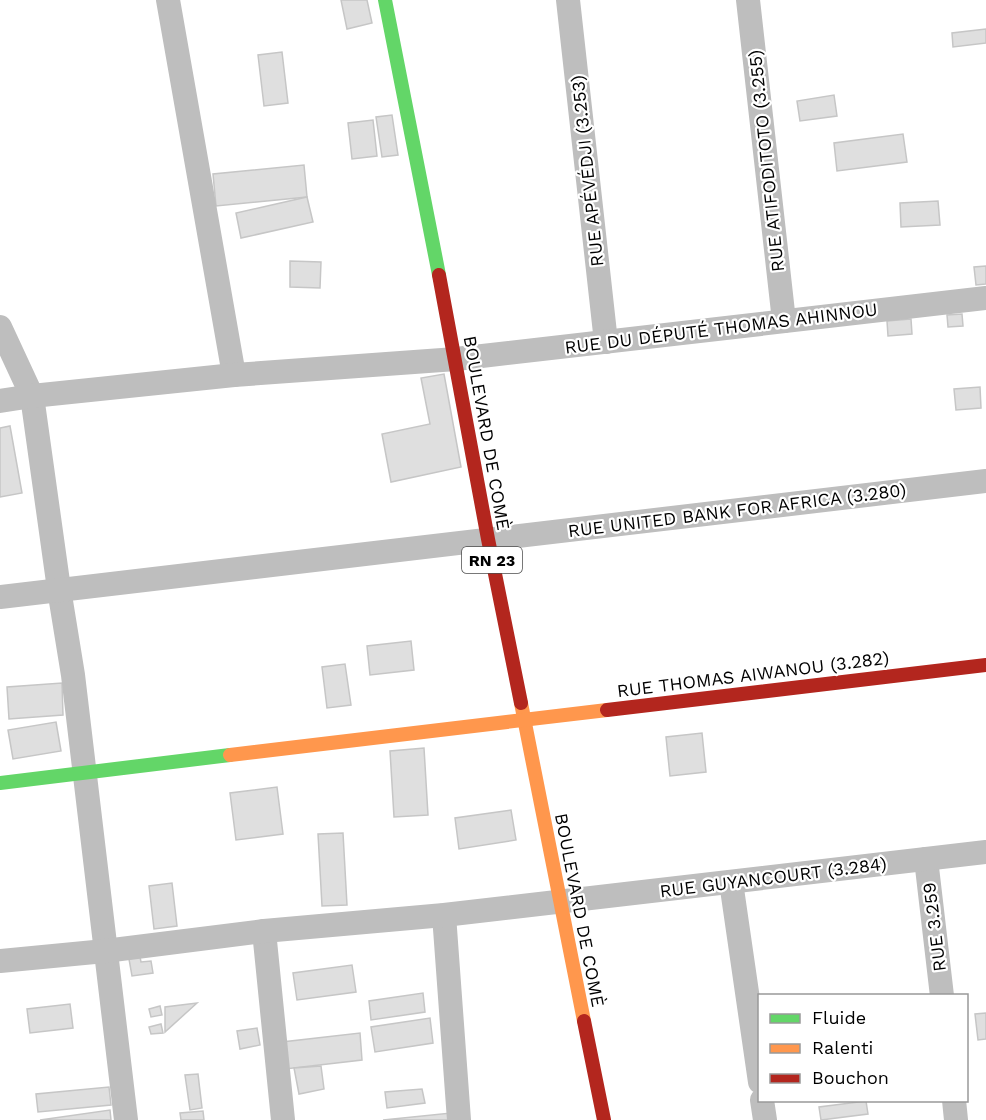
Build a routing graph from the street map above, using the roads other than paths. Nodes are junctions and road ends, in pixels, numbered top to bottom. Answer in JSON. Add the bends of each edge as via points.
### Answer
{"nodes":[{"id":1,"x":168,"y":0,"type":"edge"},
{"id":2,"x":385,"y":0,"type":"edge"},
{"id":3,"x":568,"y":0,"type":"edge"},
{"id":4,"x":748,"y":0,"type":"edge"},
{"id":5,"x":986,"y":298,"type":"edge"},
{"id":6,"x":784,"y":321,"type":"junction"},
{"id":7,"x":0,"y":327,"type":"edge"},
{"id":8,"x":606,"y":342,"type":"junction"},
{"id":9,"x":456,"y":359,"type":"junction"},
{"id":10,"x":234,"y":375,"type":"junction"},
{"id":11,"x":32,"y":396,"type":"junction"},
{"id":12,"x":0,"y":401,"type":"edge"},
{"id":13,"x":986,"y":481,"type":"edge"},
{"id":14,"x":488,"y":539,"type":"junction"},
{"id":15,"x":59,"y":589,"type":"junction"},
{"id":16,"x":0,"y":597,"type":"edge"},
{"id":17,"x":986,"y":665,"type":"edge"},
{"id":18,"x":524,"y":720,"type":"junction"},
{"id":19,"x":85,"y":772,"type":"junction"},
{"id":20,"x":0,"y":783,"type":"edge"},
{"id":21,"x":986,"y":852,"type":"edge"},
{"id":22,"x":926,"y":859,"type":"junction"},
{"id":23,"x":731,"y":882,"type":"junction"},
{"id":24,"x":560,"y":901,"type":"junction"},
{"id":25,"x":444,"y":915,"type":"junction"},
{"id":26,"x":264,"y":932,"type":"junction"},
{"id":27,"x":105,"y":951,"type":"junction"},
{"id":28,"x":0,"y":961,"type":"edge"},
{"id":29,"x":942,"y":994,"type":"edge"},
{"id":30,"x":758,"y":1075,"type":"edge"},
{"id":31,"x":762,"y":1102,"type":"edge"},
{"id":32,"x":954,"y":1102,"type":"edge"},
{"id":33,"x":126,"y":1120,"type":"edge"},
{"id":34,"x":283,"y":1120,"type":"edge"},
{"id":35,"x":459,"y":1120,"type":"edge"},
{"id":36,"x":604,"y":1120,"type":"edge"},
{"id":37,"x":765,"y":1120,"type":"edge"},
{"id":38,"x":956,"y":1120,"type":"edge"}],
"edges":[{"from":1,"to":10,"type":"street"},
{"from":2,"to":9,"type":"main road","name":"BOULEVARD DE COMÈ","number":"RN 23"},
{"from":3,"to":8,"type":"street","name":"RUE APÉVÉDJI (3.253)"},
{"from":4,"to":6,"type":"street","name":"RUE ATIFODITOTO (3.255)"},
{"from":5,"to":6,"type":"street","name":"RUE DU DÉPUTÉ THOMAS AHINNOU"},
{"from":6,"to":8,"type":"street","name":"RUE DU DÉPUTÉ THOMAS AHINNOU"},
{"from":7,"to":11,"type":"street"},
{"from":8,"to":9,"type":"street","name":"RUE DU DÉPUTÉ THOMAS AHINNOU"},
{"from":9,"to":10,"type":"street","name":"RUE DU DÉPUTÉ THOMAS AHINNOU"},
{"from":9,"to":14,"type":"main road","name":"BOULEVARD DE COMÈ","number":"RN 23"},
{"from":10,"to":11,"type":"street","name":"RUE DU DÉPUTÉ THOMAS AHINNOU"},
{"from":11,"to":12,"type":"street","name":"RUE DU DÉPUTÉ THOMAS AHINNOU"},
{"from":11,"to":15,"type":"street"},
{"from":13,"to":14,"type":"street","name":"RUE UNITED BANK FOR AFRICA (3.280)"},
{"from":14,"to":15,"type":"street","name":"RUE UNITED BANK FOR AFRICA (3.280)"},
{"from":14,"to":18,"type":"main road","name":"BOULEVARD DE COMÈ","number":"RN 23"},
{"from":15,"to":16,"type":"street","name":"RUE UNITED BANK FOR AFRICA (3.280)"},
{"from":15,"to":19,"type":"street"},
{"from":17,"to":18,"type":"main road","name":"RUE THOMAS AIWANOU (3.282)"},
{"from":18,"to":19,"type":"main road","name":"RUE THOMAS AIWANOU (3.282)"},
{"from":18,"to":24,"type":"main road","name":"BOULEVARD DE COMÈ","number":"RN 23"},
{"from":19,"to":20,"type":"main road","name":"RUE THOMAS AIWANOU (3.282)"},
{"from":19,"to":27,"type":"street"},
{"from":21,"to":22,"type":"street","name":"RUE GUYANCOURT (3.284)"},
{"from":22,"to":23,"type":"street","name":"RUE GUYANCOURT (3.284)"},
{"from":22,"to":29,"type":"street","name":"RUE 3.259"},
{"from":23,"to":24,"type":"street","name":"RUE GUYANCOURT (3.284)"},
{"from":23,"to":30,"type":"street"},
{"from":24,"to":25,"type":"street","name":"RUE GUYANCOURT (3.284)"},
{"from":24,"to":36,"type":"main road","name":"BOULEVARD DE COMÈ","number":"RN 23"},
{"from":25,"to":26,"type":"street","name":"RUE GUYANCOURT (3.284)"},
{"from":25,"to":35,"type":"street"},
{"from":26,"to":27,"type":"street","name":"RUE GUYANCOURT (3.284)"},
{"from":26,"to":34,"type":"street"},
{"from":27,"to":28,"type":"street","name":"RUE GUYANCOURT (3.284)"},
{"from":27,"to":33,"type":"street"},
{"from":31,"to":37,"type":"street"},
{"from":32,"to":38,"type":"street"}]}
